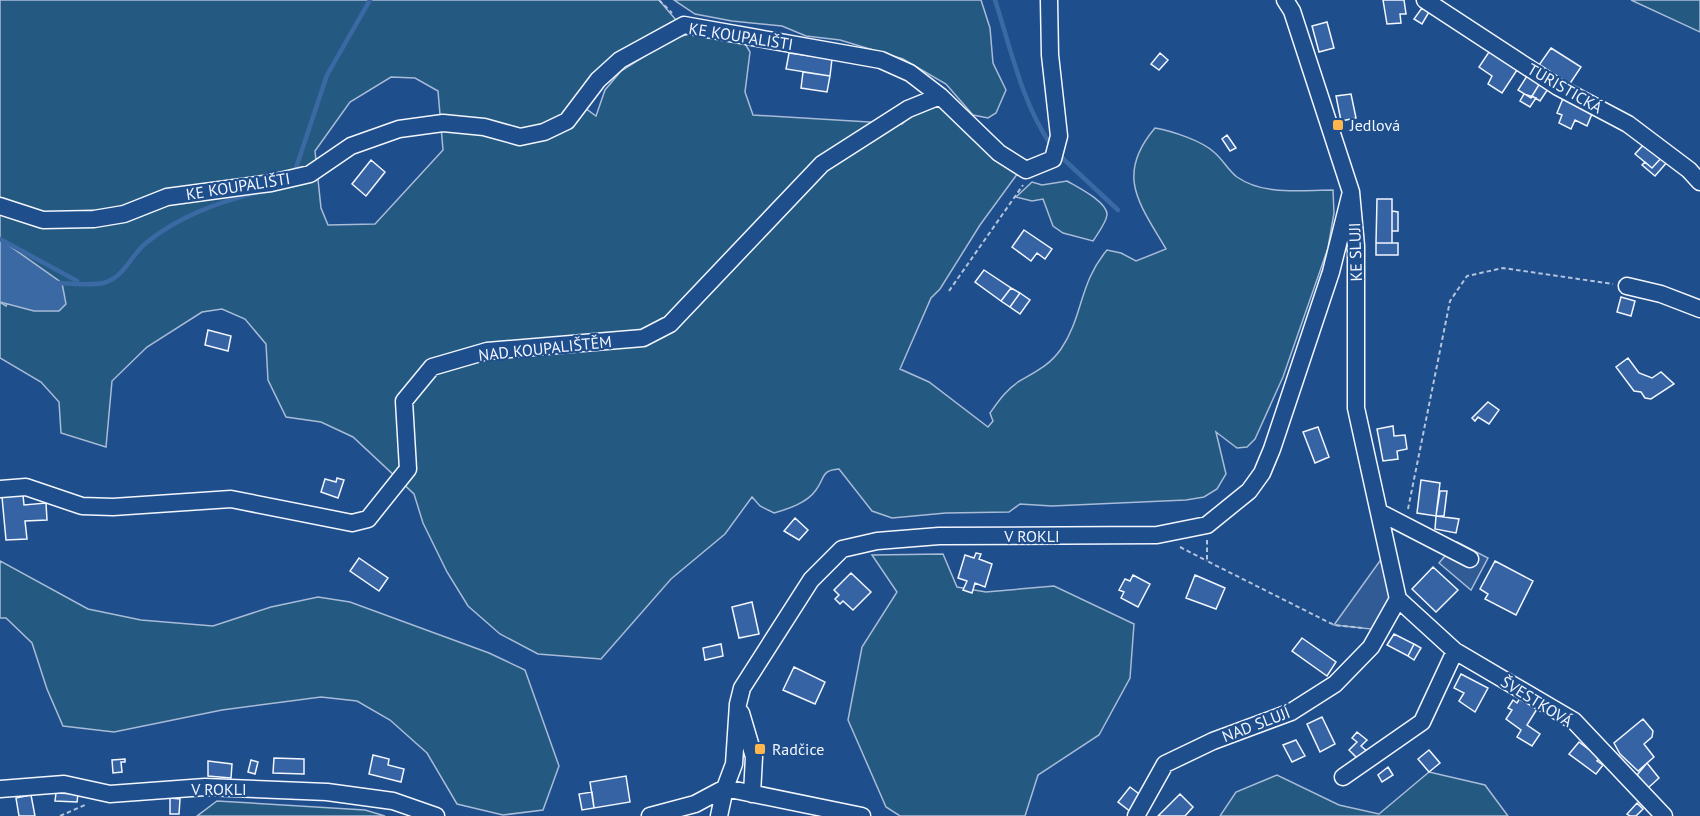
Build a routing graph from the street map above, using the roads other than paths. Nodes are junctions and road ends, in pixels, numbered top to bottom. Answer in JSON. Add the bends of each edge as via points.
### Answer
{"nodes":[{"id":1,"x":1049,"y":0,"type":"edge"},
{"id":2,"x":1285,"y":0,"type":"edge"},
{"id":3,"x":1425,"y":0,"type":"edge"},
{"id":4,"x":940,"y":96,"type":"junction"},
{"id":5,"x":1700,"y":182,"type":"edge"},
{"id":6,"x":1351,"y":192,"type":"junction"},
{"id":7,"x":0,"y":206,"type":"edge"},
{"id":8,"x":1627,"y":286,"type":"road end"},
{"id":9,"x":1700,"y":309,"type":"edge"},
{"id":10,"x":0,"y":489,"type":"edge"},
{"id":11,"x":1379,"y":512,"type":"junction"},
{"id":12,"x":1470,"y":559,"type":"dead end"},
{"id":13,"x":1398,"y":599,"type":"junction"},
{"id":14,"x":1455,"y":651,"type":"junction"},
{"id":15,"x":738,"y":704,"type":"junction"},
{"id":16,"x":1343,"y":777,"type":"dead end"},
{"id":17,"x":725,"y":788,"type":"junction"},
{"id":18,"x":0,"y":789,"type":"edge"},
{"id":19,"x":752,"y":795,"type":"junction"},
{"id":20,"x":436,"y":816,"type":"edge"},
{"id":21,"x":650,"y":816,"type":"edge"},
{"id":22,"x":719,"y":816,"type":"edge"},
{"id":23,"x":862,"y":816,"type":"edge"},
{"id":24,"x":1136,"y":816,"type":"edge"},
{"id":25,"x":1664,"y":816,"type":"edge"}],
"edges":[{"from":1,"to":4,"type":"street","name":"KE KOUPALIŠTI","via":[[1050,55],[1059,136],[1053,159],[1026,170],[999,153]]},
{"from":2,"to":6,"type":"street","name":"KE SLUJI","via":[[1292,11]]},
{"from":3,"to":5,"type":"street","name":"TURISTICKÁ","via":[[1558,87],[1628,124]]},
{"from":4,"to":7,"type":"street","name":"KE KOUPALIŠTI","via":[[910,73],[881,60],[684,25],[620,60],[598,80],[567,121],[544,132],[520,137],[484,127],[444,123],[399,129],[351,146],[304,175],[167,197],[124,214],[94,219],[43,220]]},
{"from":4,"to":10,"type":"street","name":"NAD KOUPALIŠTĚM","via":[[908,109],[822,164],[670,324],[643,338],[487,351],[432,367],[404,401],[408,469],[368,519],[352,523],[231,499],[82,506],[26,487]]},
{"from":6,"to":11,"type":"street","name":"KE SLUJI","via":[[1356,246],[1356,408]]},
{"from":6,"to":15,"type":"street","name":"V ROKLI","via":[[1331,272],[1272,449],[1249,491],[1207,525],[1156,535],[939,536],[877,541],[842,549],[811,580],[742,688]]},
{"from":8,"to":9,"type":"street"},
{"from":11,"to":12,"type":"street"},
{"from":11,"to":13,"type":"street","name":"KE SLUJI"},
{"from":13,"to":14,"type":"street","name":"ŠVESTKOVÁ"},
{"from":13,"to":24,"type":"street","name":"NAD SLUJÍ","via":[[1371,647],[1335,684],[1292,712],[1213,741],[1165,764]]},
{"from":14,"to":16,"type":"street","via":[[1422,722]]},
{"from":14,"to":25,"type":"street","name":"ŠVESTKOVÁ","via":[[1574,721]]},
{"from":15,"to":17,"type":"street","name":"V ROKLI","via":[[734,764]]},
{"from":15,"to":19,"type":"street","via":[[754,757]]},
{"from":17,"to":19,"type":"street"},
{"from":17,"to":21,"type":"street","via":[[695,804]]},
{"from":17,"to":22,"type":"street","name":"V ROKLI"},
{"from":18,"to":20,"type":"street","name":"V ROKLI","via":[[64,784],[110,794],[206,787],[327,792],[393,801]]},
{"from":19,"to":23,"type":"street"}]}
